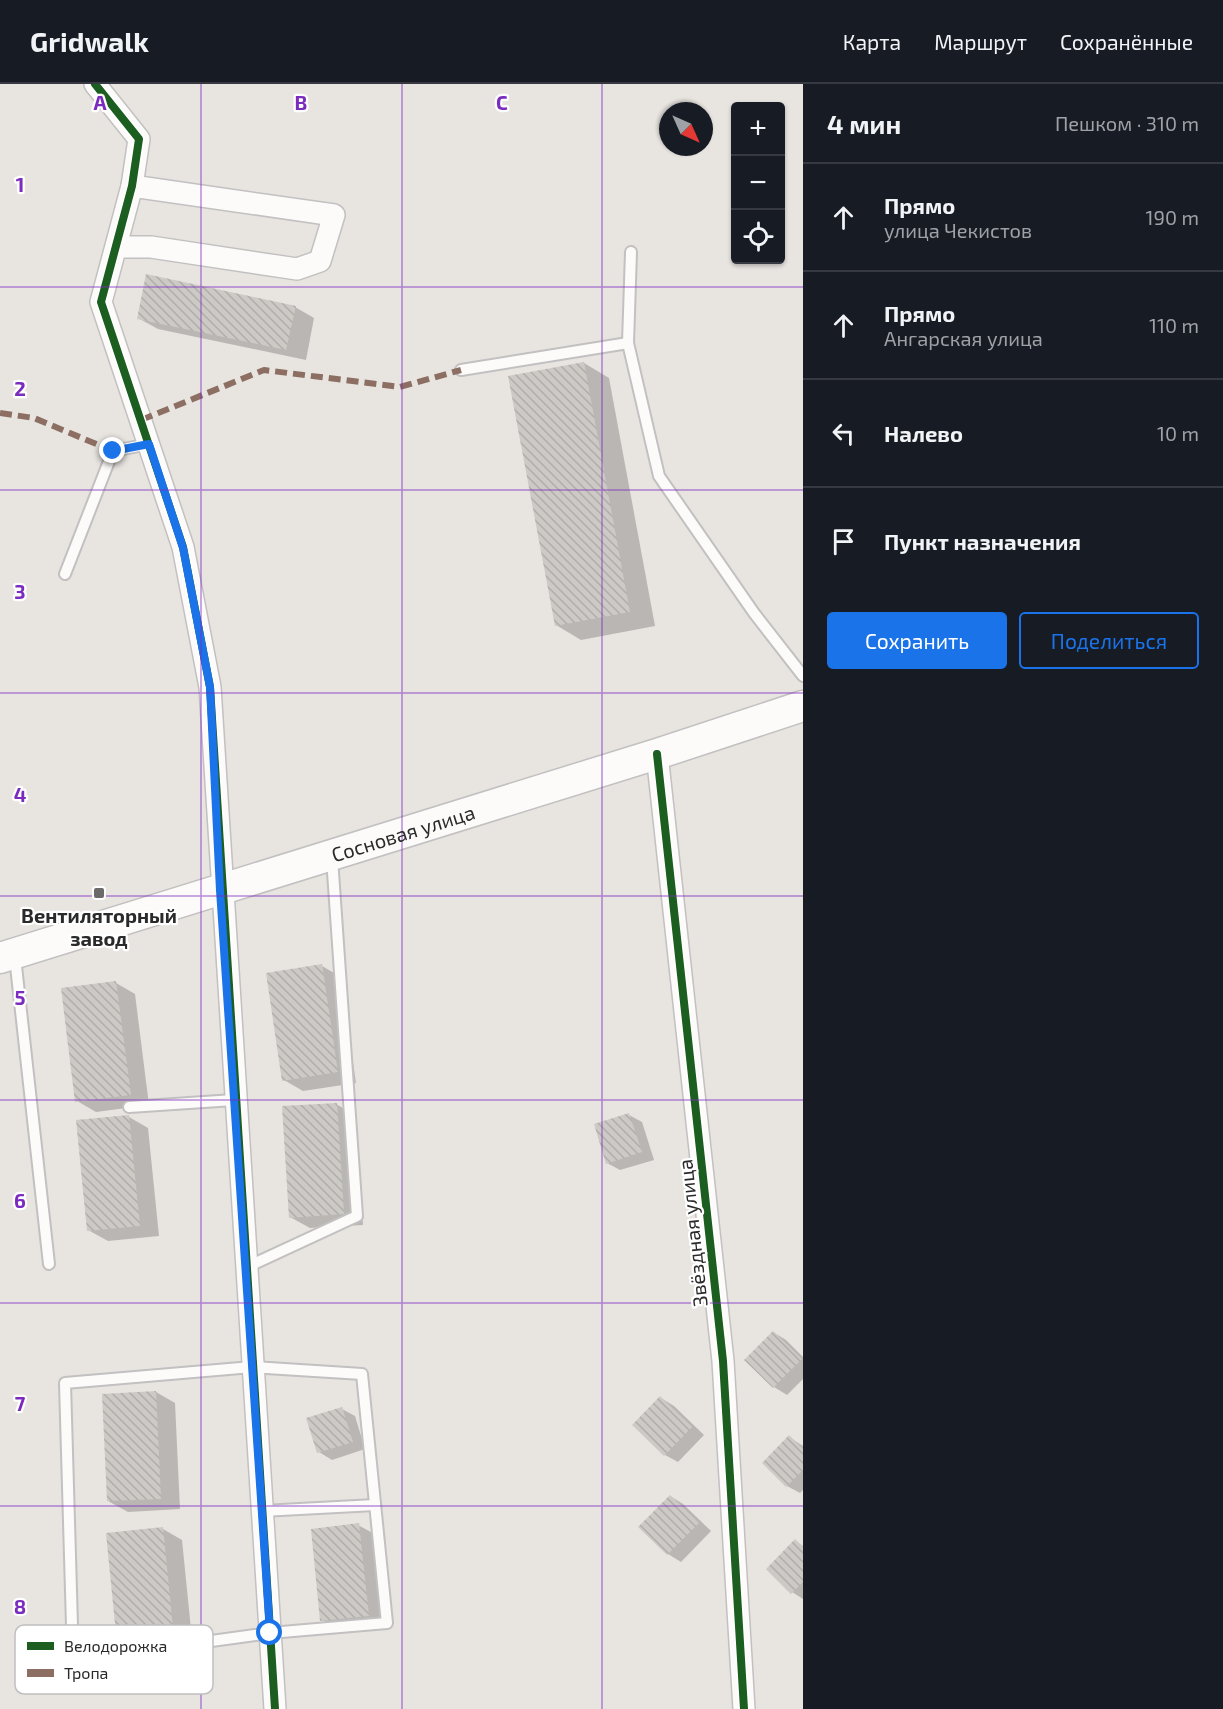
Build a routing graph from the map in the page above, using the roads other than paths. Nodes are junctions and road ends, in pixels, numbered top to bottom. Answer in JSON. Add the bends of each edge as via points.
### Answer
{"nodes":[{"id":1,"x":95,"y":84,"type":"edge"},
{"id":2,"x":132,"y":186,"type":"junction"},
{"id":3,"x":117,"y":247,"type":"junction"},
{"id":4,"x":631,"y":252,"type":"dead end"},
{"id":5,"x":628,"y":343,"type":"junction"},
{"id":6,"x":461,"y":370,"type":"dead end"},
{"id":7,"x":149,"y":444,"type":"junction"},
{"id":8,"x":65,"y":574,"type":"dead end"},
{"id":9,"x":803,"y":676,"type":"edge"},
{"id":10,"x":803,"y":706,"type":"edge"},
{"id":11,"x":657,"y":754,"type":"junction"},
{"id":12,"x":332,"y":855,"type":"junction"},
{"id":13,"x":220,"y":890,"type":"junction"},
{"id":14,"x":7,"y":956,"type":"edge"},
{"id":15,"x":234,"y":1100,"type":"junction"},
{"id":16,"x":129,"y":1107,"type":"dead end"},
{"id":17,"x":50,"y":1264,"type":"dead end"},
{"id":18,"x":245,"y":1268,"type":"junction"},
{"id":19,"x":252,"y":1367,"type":"junction"},
{"id":20,"x":375,"y":1505,"type":"junction"},
{"id":21,"x":262,"y":1511,"type":"junction"},
{"id":22,"x":72,"y":1625,"type":"edge"},
{"id":23,"x":270,"y":1633,"type":"junction"},
{"id":24,"x":213,"y":1641,"type":"edge"},
{"id":25,"x":275,"y":1709,"type":"edge"},
{"id":26,"x":744,"y":1709,"type":"edge"}],
"edges":[{"from":1,"to":2,"type":"street","via":[[139,139]]},
{"from":2,"to":3,"type":"street"},
{"from":2,"to":3,"type":"street","via":[[334,215],[320,261],[297,269],[151,247]]},
{"from":3,"to":7,"type":"street","via":[[101,302]]},
{"from":4,"to":5,"type":"lane"},
{"from":5,"to":6,"type":"lane"},
{"from":5,"to":9,"type":"lane","via":[[659,476]]},
{"from":7,"to":8,"type":"lane","via":[[113,451]]},
{"from":7,"to":13,"type":"street","via":[[183,548],[210,687]]},
{"from":10,"to":11,"type":"street","name":"Сосновая улица"},
{"from":11,"to":12,"type":"street","name":"Сосновая улица"},
{"from":11,"to":26,"type":"street","name":"Звёздная улица","via":[[723,1361]]},
{"from":12,"to":13,"type":"street","name":"Сосновая улица"},
{"from":12,"to":18,"type":"lane","via":[[357,1216]]},
{"from":13,"to":14,"type":"street","name":"Сосновая улица"},
{"from":13,"to":15,"type":"street"},
{"from":14,"to":17,"type":"lane"},
{"from":15,"to":16,"type":"lane"},
{"from":15,"to":18,"type":"street"},
{"from":18,"to":19,"type":"street"},
{"from":19,"to":20,"type":"lane","via":[[362,1374]]},
{"from":19,"to":21,"type":"street"},
{"from":19,"to":22,"type":"lane","via":[[65,1383]]},
{"from":20,"to":21,"type":"lane"},
{"from":20,"to":23,"type":"lane","via":[[387,1623]]},
{"from":21,"to":23,"type":"street"},
{"from":23,"to":24,"type":"lane"},
{"from":23,"to":25,"type":"street"}]}
